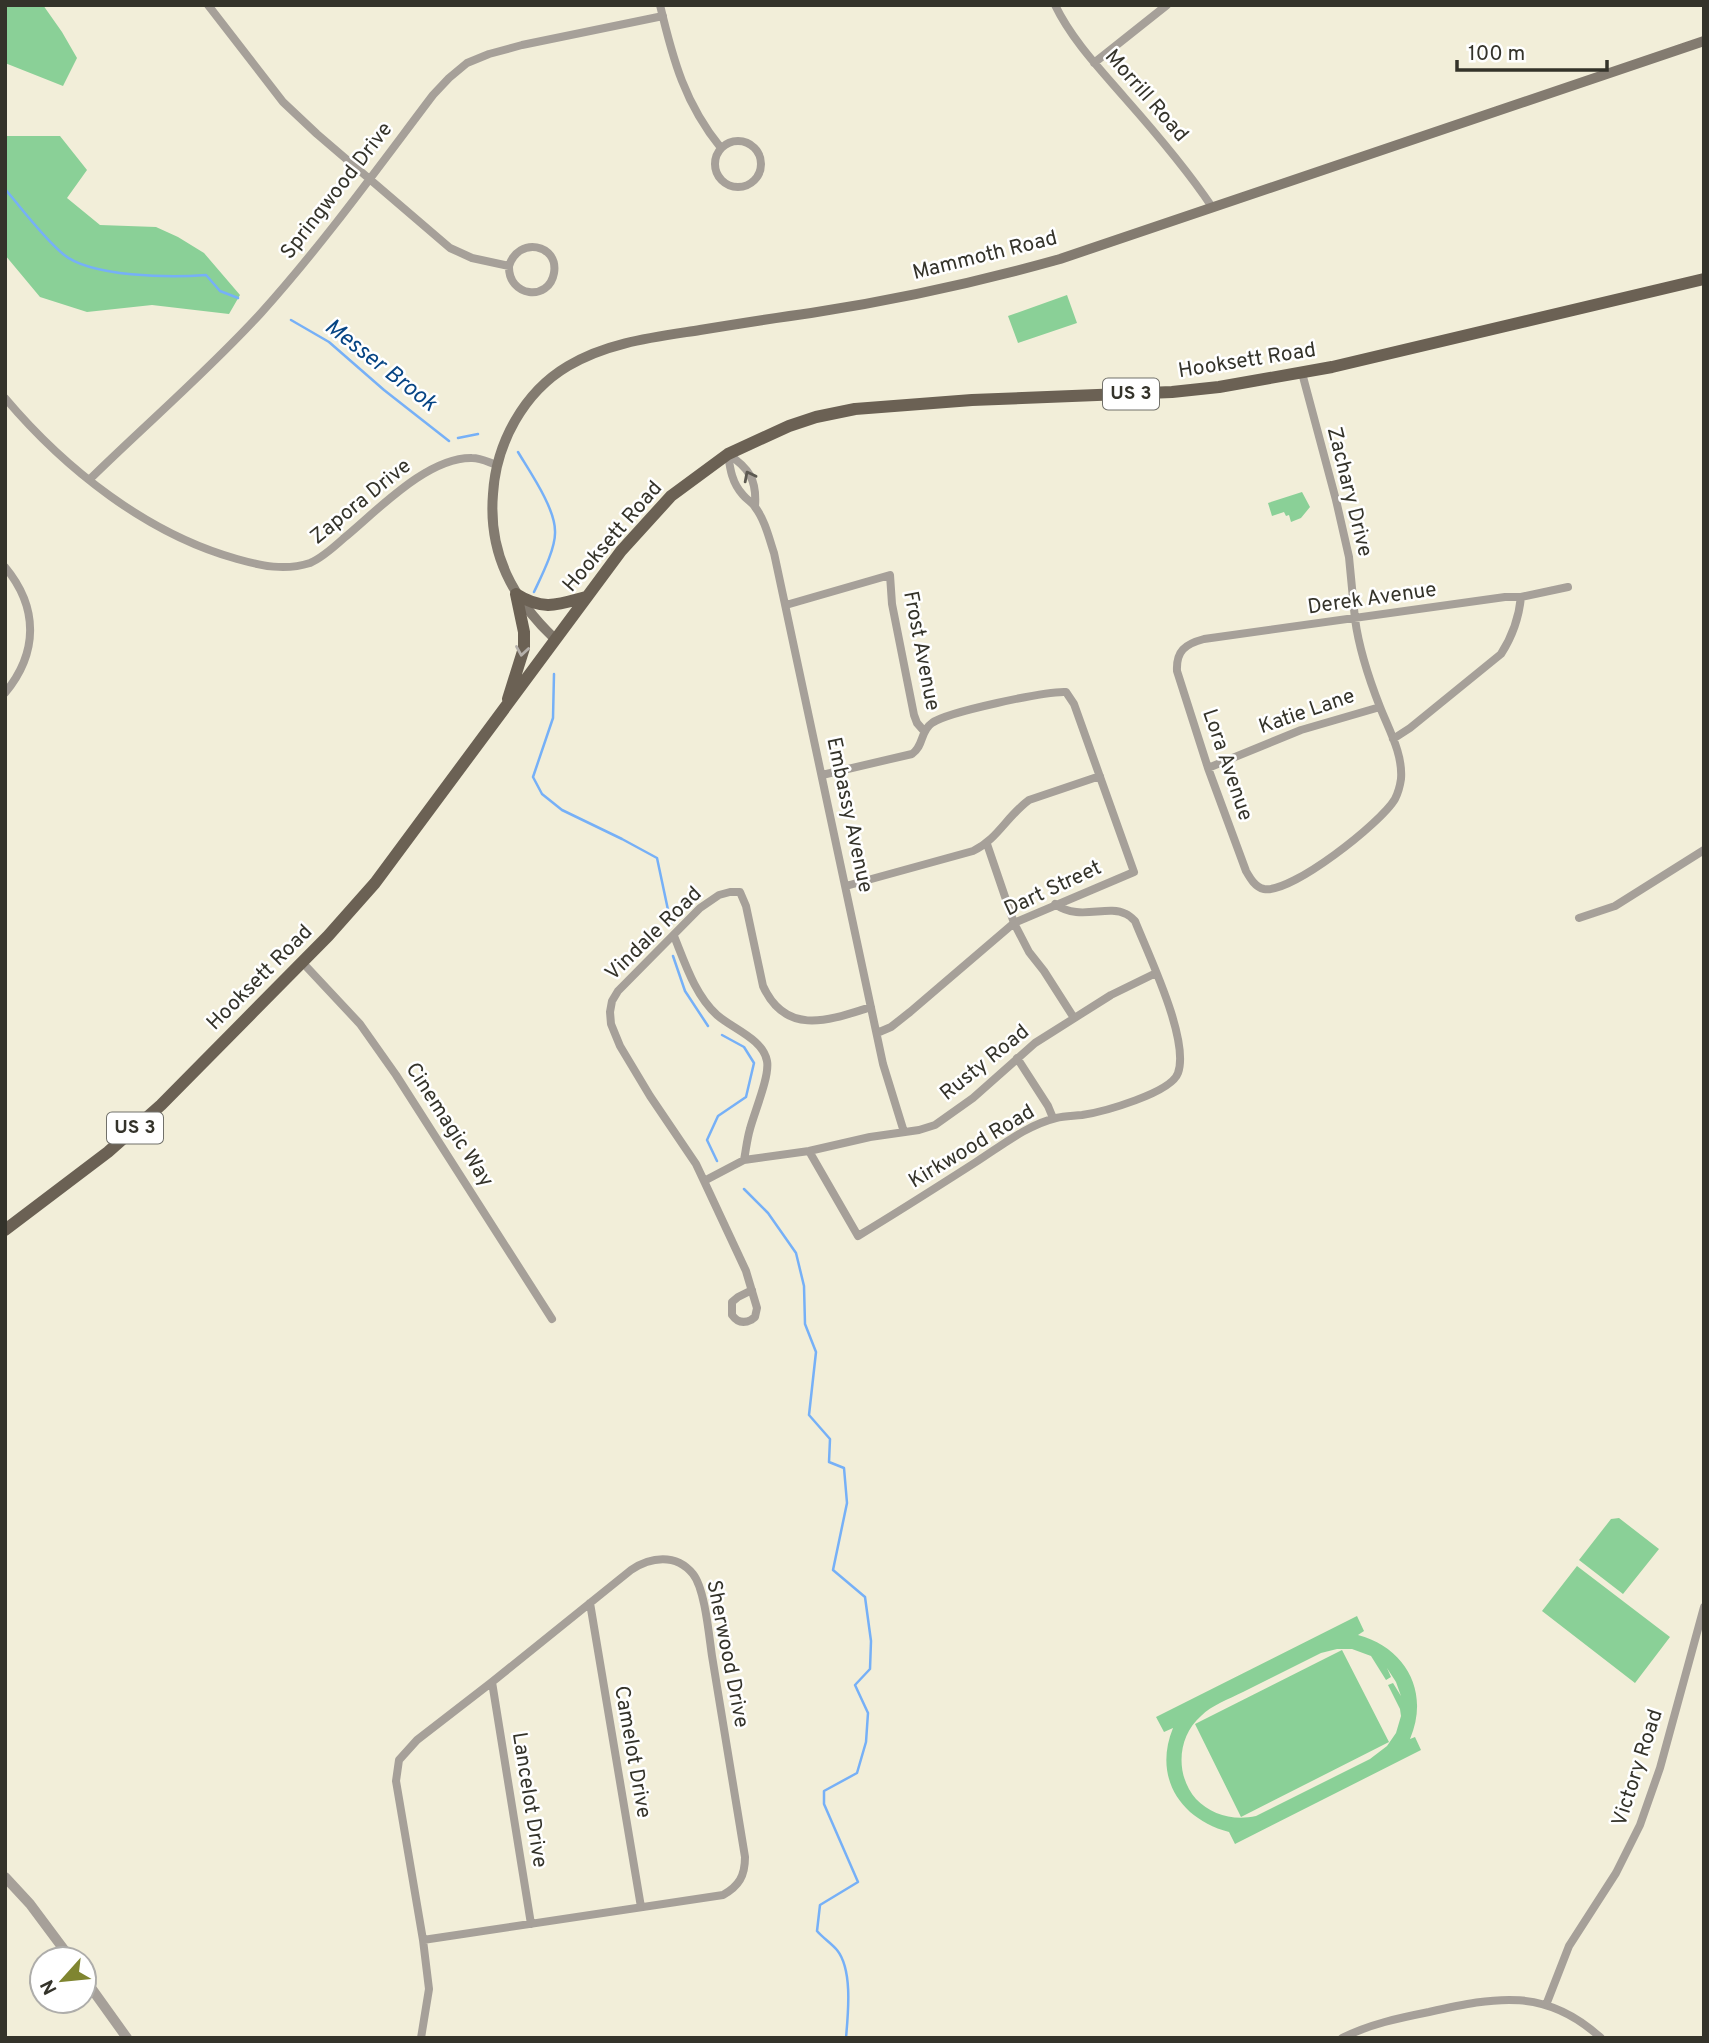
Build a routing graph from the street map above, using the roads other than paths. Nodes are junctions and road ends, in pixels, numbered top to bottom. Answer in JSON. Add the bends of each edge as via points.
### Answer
{"nodes":[{"id":1,"x":208,"y":5,"type":"edge"},
{"id":2,"x":660,"y":5,"type":"edge"},
{"id":3,"x":1055,"y":5,"type":"edge"},
{"id":4,"x":1167,"y":5,"type":"edge"},
{"id":5,"x":663,"y":16,"type":"junction"},
{"id":6,"x":1704,"y":41,"type":"edge"},
{"id":7,"x":1094,"y":63,"type":"junction"},
{"id":8,"x":721,"y":148,"type":"junction"},
{"id":9,"x":369,"y":179,"type":"junction"},
{"id":10,"x":1212,"y":207,"type":"junction"},
{"id":11,"x":509,"y":266,"type":"junction"},
{"id":12,"x":1704,"y":279,"type":"edge"},
{"id":13,"x":1302,"y":373,"type":"junction"},
{"id":14,"x":5,"y":398,"type":"edge"},
{"id":15,"x":728,"y":454,"type":"junction"},
{"id":16,"x":497,"y":465,"type":"junction"},
{"id":17,"x":89,"y":480,"type":"junction"},
{"id":18,"x":755,"y":506,"type":"junction"},
{"id":19,"x":5,"y":567,"type":"edge"},
{"id":20,"x":1567,"y":587,"type":"dead end"},
{"id":21,"x":516,"y":594,"type":"junction"},
{"id":22,"x":586,"y":596,"type":"junction"},
{"id":23,"x":1521,"y":597,"type":"junction"},
{"id":24,"x":786,"y":605,"type":"junction"},
{"id":25,"x":1355,"y":619,"type":"junction"},
{"id":26,"x":555,"y":639,"type":"junction"},
{"id":27,"x":1183,"y":649,"type":"joint"},
{"id":28,"x":5,"y":693,"type":"edge"},
{"id":29,"x":506,"y":706,"type":"junction"},
{"id":30,"x":1380,"y":707,"type":"junction"},
{"id":31,"x":924,"y":732,"type":"junction"},
{"id":32,"x":1393,"y":739,"type":"junction"},
{"id":33,"x":1208,"y":768,"type":"junction"},
{"id":34,"x":822,"y":775,"type":"junction"},
{"id":35,"x":1100,"y":776,"type":"junction"},
{"id":36,"x":987,"y":844,"type":"junction"},
{"id":37,"x":1704,"y":849,"type":"edge"},
{"id":38,"x":846,"y":886,"type":"junction"},
{"id":39,"x":1261,"y":888,"type":"joint"},
{"id":40,"x":1055,"y":904,"type":"junction"},
{"id":41,"x":1579,"y":918,"type":"dead end"},
{"id":42,"x":1014,"y":922,"type":"junction"},
{"id":43,"x":674,"y":936,"type":"junction"},
{"id":44,"x":302,"y":962,"type":"junction"},
{"id":45,"x":1156,"y":973,"type":"junction"},
{"id":46,"x":872,"y":1007,"type":"junction"},
{"id":47,"x":1074,"y":1018,"type":"junction"},
{"id":48,"x":877,"y":1033,"type":"junction"},
{"id":49,"x":1017,"y":1058,"type":"junction"},
{"id":50,"x":1053,"y":1118,"type":"junction"},
{"id":51,"x":904,"y":1132,"type":"junction"},
{"id":52,"x":809,"y":1151,"type":"junction"},
{"id":53,"x":744,"y":1160,"type":"junction"},
{"id":54,"x":704,"y":1181,"type":"junction"},
{"id":55,"x":5,"y":1230,"type":"edge"},
{"id":56,"x":752,"y":1290,"type":"dead end"},
{"id":57,"x":552,"y":1319,"type":"dead end"},
{"id":58,"x":590,"y":1603,"type":"junction"},
{"id":59,"x":1704,"y":1607,"type":"edge"},
{"id":60,"x":492,"y":1682,"type":"junction"},
{"id":61,"x":5,"y":1877,"type":"edge"},
{"id":62,"x":640,"y":1906,"type":"junction"},
{"id":63,"x":531,"y":1924,"type":"junction"},
{"id":64,"x":423,"y":1940,"type":"junction"},
{"id":65,"x":61,"y":1945,"type":"edge"},
{"id":66,"x":98,"y":1998,"type":"edge"},
{"id":67,"x":1546,"y":2005,"type":"junction"},
{"id":68,"x":127,"y":2038,"type":"edge"},
{"id":69,"x":421,"y":2038,"type":"edge"},
{"id":70,"x":1342,"y":2038,"type":"edge"},
{"id":71,"x":1601,"y":2038,"type":"edge"}],
"edges":[{"from":1,"to":9,"type":"street","via":[[283,102]]},
{"from":2,"to":5,"type":"street"},
{"from":3,"to":7,"type":"street","name":"Morrill Road"},
{"from":4,"to":7,"type":"street"},
{"from":5,"to":8,"type":"street","via":[[683,87],[699,120]]},
{"from":5,"to":9,"type":"street","name":"Springwood Drive","via":[[523,45],[467,63],[433,95]]},
{"from":6,"to":10,"type":"main road","name":"Mammoth Road"},
{"from":7,"to":10,"type":"street","name":"Morrill Road","via":[[1165,144]]},
{"from":8,"to":8,"type":"street","via":[[715,162],[722,181],[741,187],[758,177],[762,162],[752,145],[733,141]]},
{"from":9,"to":11,"type":"street","via":[[450,248]]},
{"from":9,"to":17,"type":"street","name":"Springwood Drive","via":[[261,313]]},
{"from":10,"to":16,"type":"main road","name":"Mammoth Road","via":[[992,278],[604,349],[568,366],[537,391],[515,421]]},
{"from":11,"to":11,"type":"street","via":[[513,283],[525,291],[543,290],[554,275],[551,257],[536,247],[519,251]]},
{"from":12,"to":13,"type":"main road","name":"Hooksett Road","number":"US 3"},
{"from":13,"to":15,"type":"main road","name":"Hooksett Road","number":"US 3","via":[[1172,392],[855,409],[789,426]]},
{"from":13,"to":25,"type":"street","name":"Zachary Drive","via":[[1349,557]]},
{"from":14,"to":17,"type":"street","name":"Zapora Drive"},
{"from":15,"to":18,"type":"street","name":"Embassy Avenue","via":[[736,485]]},
{"from":18,"to":15,"type":"street","name":"Embassy Avenue","one_way":true,"via":[[753,480],[743,464]]},
{"from":15,"to":22,"type":"main road","name":"Hooksett Road","number":"US 3","via":[[657,510]]},
{"from":16,"to":17,"type":"street","name":"Zapora Drive","via":[[470,457],[434,467],[314,562],[282,569],[203,548],[120,504]]},
{"from":16,"to":21,"type":"main road","name":"Mammoth Road","via":[[492,497],[494,531]]},
{"from":18,"to":24,"type":"street","name":"Embassy Avenue","via":[[774,553]]},
{"from":19,"to":28,"type":"street","via":[[25,598],[30,632],[27,656]]},
{"from":20,"to":23,"type":"street","name":"Derek Avenue"},
{"from":21,"to":22,"type":"main road","via":[[544,606]]},
{"from":21,"to":26,"type":"main road","name":"Mammoth Road"},
{"from":21,"to":29,"type":"main road","one_way":true,"via":[[524,648]]},
{"from":22,"to":26,"type":"main road","name":"Hooksett Road","number":"US 3"},
{"from":23,"to":25,"type":"street","name":"Derek Avenue"},
{"from":23,"to":32,"type":"street","via":[[1520,611],[1501,654]]},
{"from":24,"to":31,"type":"street","name":"Frost Avenue","via":[[890,575],[914,715]]},
{"from":24,"to":34,"type":"street","name":"Embassy Avenue"},
{"from":25,"to":27,"type":"street","name":"Derek Avenue","via":[[1204,639]]},
{"from":25,"to":30,"type":"street","name":"Zachary Drive"},
{"from":26,"to":29,"type":"main road","name":"Hooksett Road","number":"US 3"},
{"from":27,"to":33,"type":"street","name":"Lora Avenue","via":[[1176,659],[1177,671]]},
{"from":29,"to":44,"type":"main road","name":"Hooksett Road","number":"US 3","via":[[375,883]]},
{"from":30,"to":32,"type":"street","name":"Zachary Drive"},
{"from":30,"to":33,"type":"street","name":"Katie Lane","via":[[1301,730]]},
{"from":31,"to":34,"type":"street","via":[[912,754]]},
{"from":31,"to":35,"type":"street","via":[[934,721],[960,713],[1066,692]]},
{"from":32,"to":39,"type":"street","name":"Zachary Drive","via":[[1401,766],[1394,801],[1324,862],[1294,881]]},
{"from":33,"to":39,"type":"street","name":"Lora Avenue","via":[[1245,871]]},
{"from":34,"to":38,"type":"street","name":"Embassy Avenue"},
{"from":35,"to":36,"type":"street","via":[[1029,800]]},
{"from":35,"to":40,"type":"street","name":"Dart Street","via":[[1134,872]]},
{"from":36,"to":38,"type":"street"},
{"from":36,"to":42,"type":"street"},
{"from":37,"to":41,"type":"street","via":[[1615,906]]},
{"from":38,"to":46,"type":"street","name":"Embassy Avenue"},
{"from":40,"to":42,"type":"street","name":"Dart Street"},
{"from":40,"to":45,"type":"street","via":[[1069,912],[1126,913],[1135,921]]},
{"from":42,"to":47,"type":"street"},
{"from":42,"to":48,"type":"street","name":"Dart Street","via":[[910,1012]]},
{"from":43,"to":46,"type":"street","name":"Vindale Road","via":[[719,895],[740,892],[764,986],[776,1006],[796,1018],[819,1022]]},
{"from":43,"to":53,"type":"street","via":[[696,988],[710,1007],[756,1043],[768,1063]]},
{"from":43,"to":54,"type":"street","name":"Vindale Road","via":[[618,991],[612,1001],[611,1024]]},
{"from":44,"to":55,"type":"main road","name":"Hooksett Road","number":"US 3","via":[[108,1153]]},
{"from":44,"to":57,"type":"street","name":"Cinemagic Way","via":[[360,1024],[389,1065]]},
{"from":45,"to":47,"type":"street","name":"Rusty Road"},
{"from":45,"to":50,"type":"street","name":"Kirkwood Road","via":[[1176,1032],[1180,1055],[1176,1077],[1125,1104]]},
{"from":46,"to":48,"type":"street","name":"Embassy Avenue"},
{"from":47,"to":49,"type":"street","name":"Rusty Road"},
{"from":48,"to":51,"type":"street","name":"Embassy Avenue"},
{"from":49,"to":50,"type":"street"},
{"from":49,"to":51,"type":"street","name":"Rusty Road","via":[[945,1119]]},
{"from":50,"to":52,"type":"street","name":"Kirkwood Road","via":[[858,1236]]},
{"from":51,"to":52,"type":"street","name":"Rusty Road"},
{"from":52,"to":53,"type":"street","name":"Rusty Road"},
{"from":53,"to":54,"type":"street","name":"Rusty Road"},
{"from":54,"to":56,"type":"street","name":"Vindale Road"},
{"from":58,"to":60,"type":"street","name":"Sherwood Drive"},
{"from":58,"to":62,"type":"street","name":"Camelot Drive"},
{"from":58,"to":62,"type":"street","name":"Sherwood Drive","via":[[640,1564],[674,1561],[686,1567],[700,1587],[709,1636],[745,1869],[742,1879],[723,1895]]},
{"from":59,"to":67,"type":"street","name":"Victory Road","via":[[1640,1825],[1616,1873],[1569,1946]]},
{"from":60,"to":63,"type":"street","name":"Lancelot Drive"},
{"from":60,"to":64,"type":"street","name":"Sherwood Drive","via":[[417,1740],[399,1760],[396,1781]]},
{"from":61,"to":65,"type":"street"},
{"from":62,"to":63,"type":"street","name":"Sherwood Drive"},
{"from":63,"to":64,"type":"street","name":"Sherwood Drive"},
{"from":64,"to":69,"type":"street","name":"Sherwood Drive","via":[[429,1989]]},
{"from":66,"to":68,"type":"street"},
{"from":67,"to":70,"type":"street","via":[[1516,1999],[1486,2001],[1396,2019]]},
{"from":67,"to":71,"type":"street"}]}
